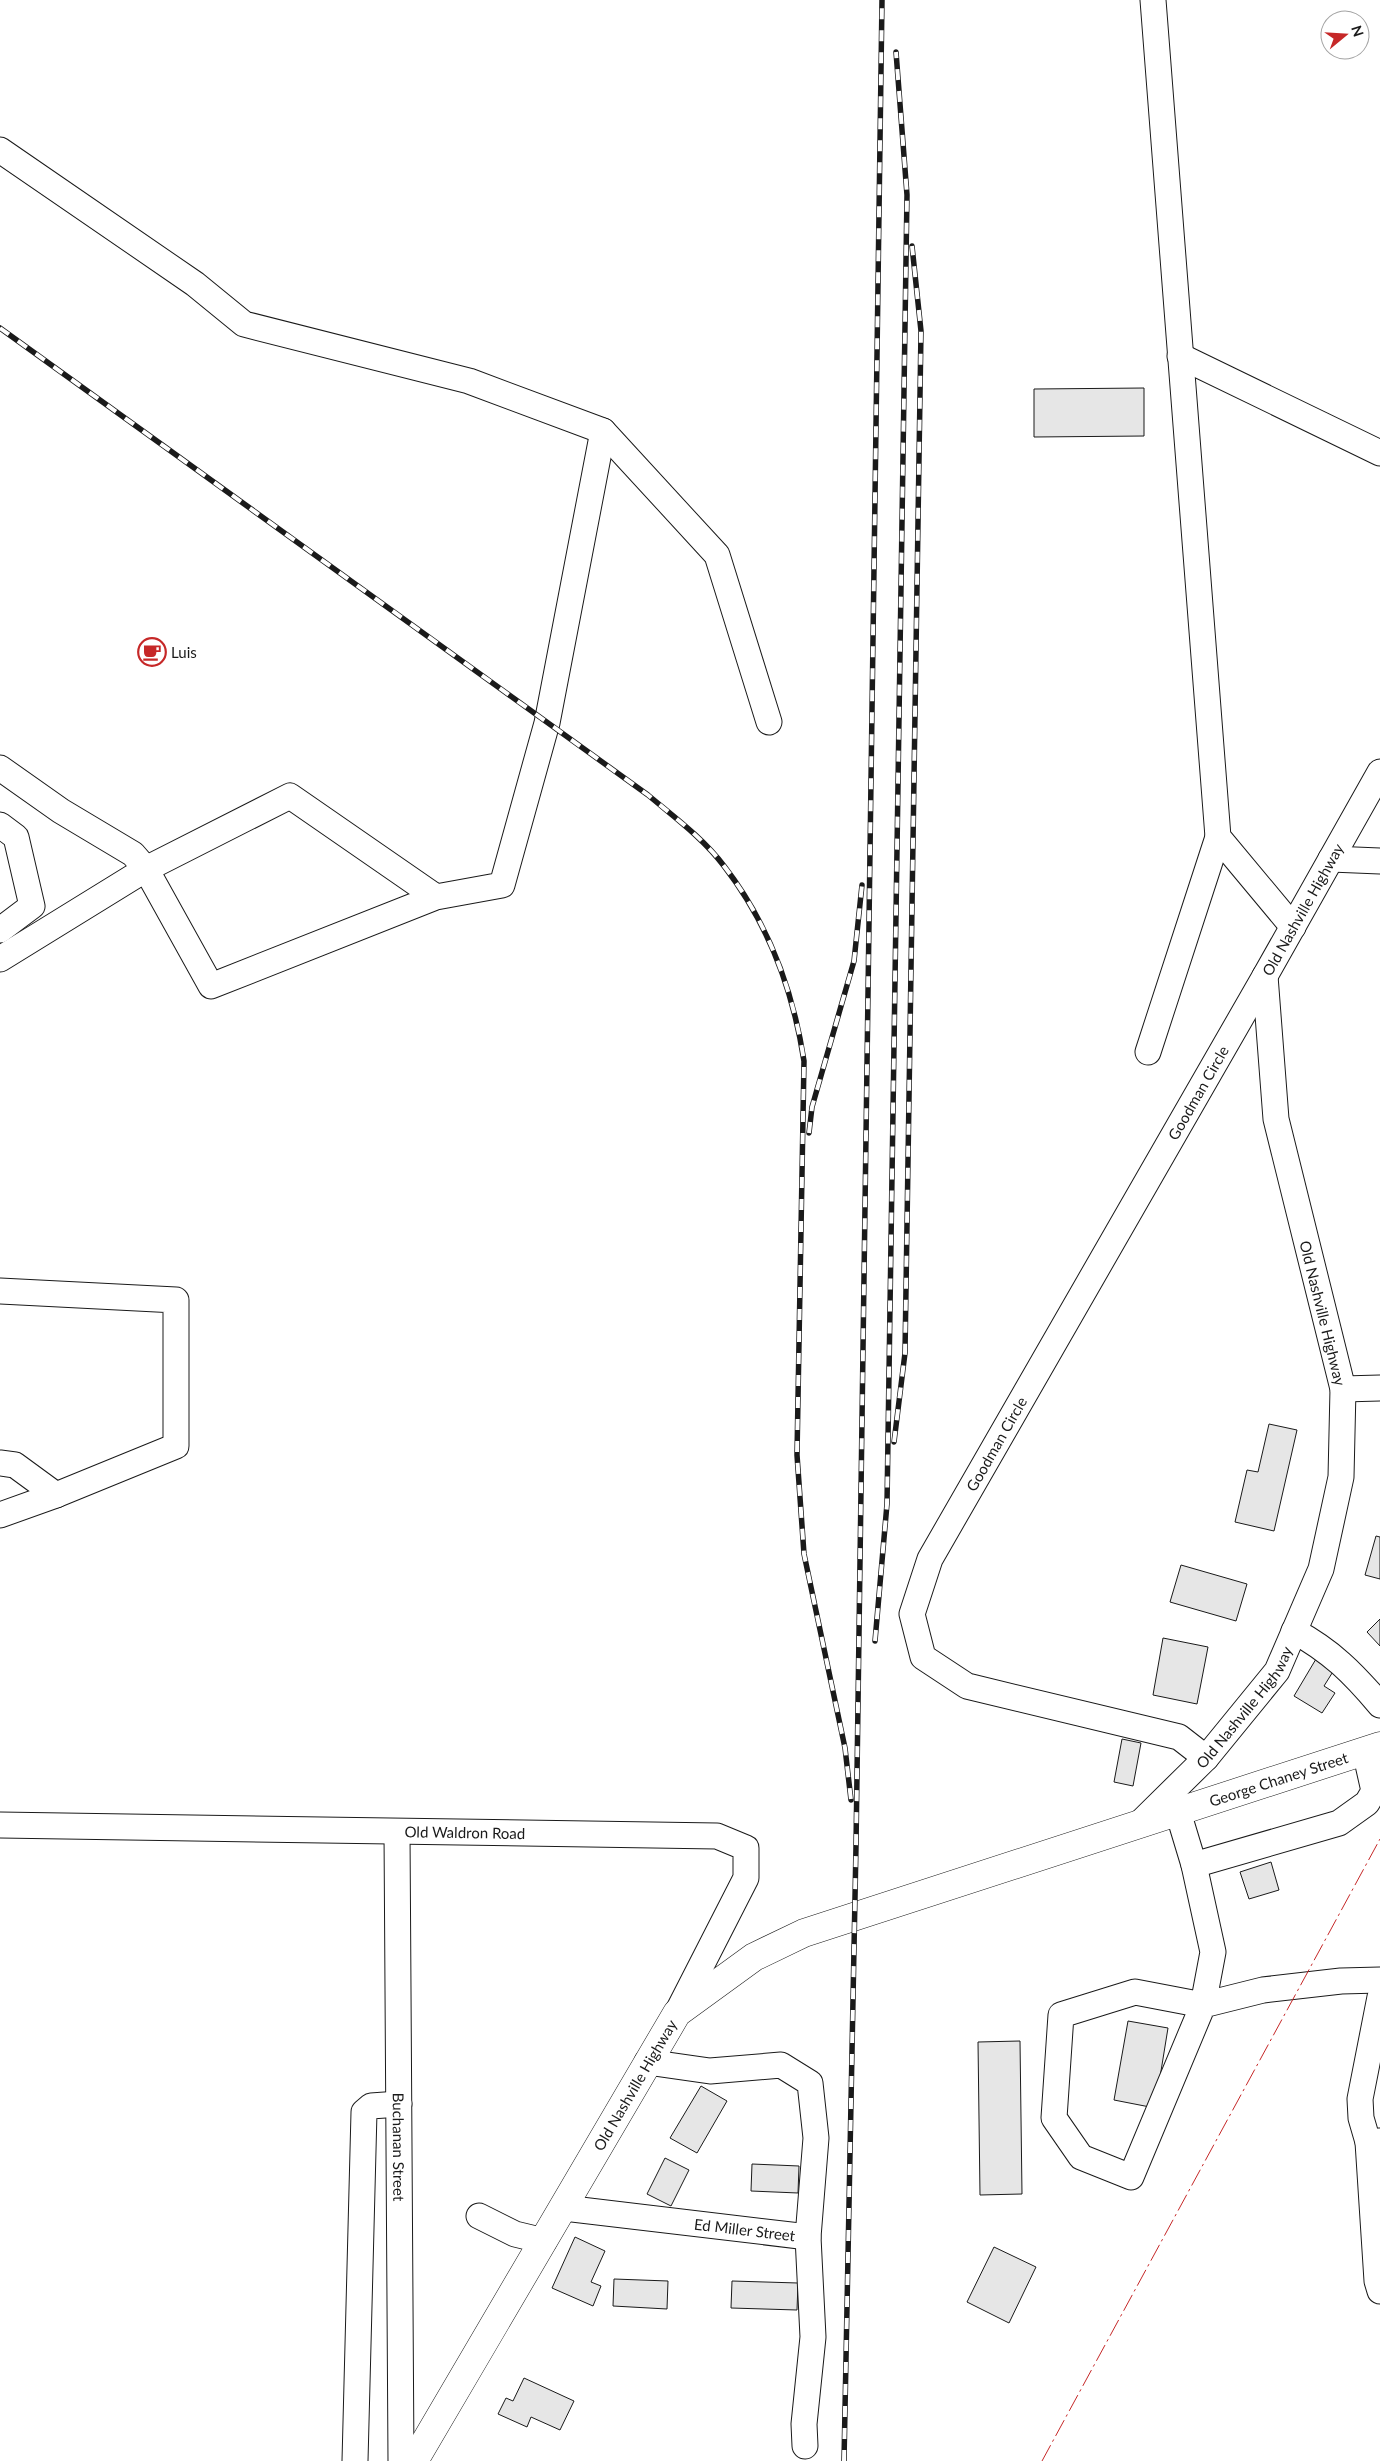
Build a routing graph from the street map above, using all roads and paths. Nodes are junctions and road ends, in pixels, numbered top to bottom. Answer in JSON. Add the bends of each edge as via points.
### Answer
{"nodes":[{"id":1,"x":1153,"y":0,"type":"edge"},
{"id":2,"x":0,"y":150,"type":"edge"},
{"id":3,"x":1180,"y":356,"type":"junction"},
{"id":4,"x":603,"y":430,"type":"junction"},
{"id":5,"x":1380,"y":453,"type":"edge"},
{"id":6,"x":769,"y":722,"type":"dead end"},
{"id":7,"x":0,"y":768,"type":"edge"},
{"id":8,"x":1380,"y":772,"type":"edge"},
{"id":9,"x":0,"y":825,"type":"edge"},
{"id":10,"x":1218,"y":837,"type":"junction"},
{"id":11,"x":1331,"y":859,"type":"junction"},
{"id":12,"x":1380,"y":861,"type":"edge"},
{"id":13,"x":146,"y":869,"type":"junction"},
{"id":14,"x":436,"y":897,"type":"junction"},
{"id":15,"x":1292,"y":927,"type":"junction"},
{"id":16,"x":0,"y":930,"type":"edge"},
{"id":17,"x":0,"y":959,"type":"edge"},
{"id":18,"x":1265,"y":976,"type":"junction"},
{"id":19,"x":1148,"y":1052,"type":"dead end"},
{"id":20,"x":0,"y":1291,"type":"edge"},
{"id":21,"x":1380,"y":1388,"type":"edge"},
{"id":22,"x":1343,"y":1389,"type":"junction"},
{"id":23,"x":0,"y":1463,"type":"edge"},
{"id":24,"x":56,"y":1495,"type":"junction"},
{"id":25,"x":0,"y":1515,"type":"edge"},
{"id":26,"x":1294,"y":1631,"type":"junction"},
{"id":27,"x":1380,"y":1705,"type":"edge"},
{"id":28,"x":1373,"y":1748,"type":"edge"},
{"id":29,"x":1206,"y":1758,"type":"junction"},
{"id":30,"x":1178,"y":1812,"type":"junction"},
{"id":31,"x":1139,"y":1824,"type":"junction"},
{"id":32,"x":0,"y":1825,"type":"edge"},
{"id":33,"x":397,"y":1832,"type":"junction"},
{"id":34,"x":1194,"y":1865,"type":"junction"},
{"id":35,"x":1380,"y":1980,"type":"edge"},
{"id":36,"x":1380,"y":1997,"type":"edge"},
{"id":37,"x":1203,"y":2005,"type":"junction"},
{"id":38,"x":677,"y":2013,"type":"junction"},
{"id":39,"x":647,"y":2062,"type":"junction"},
{"id":40,"x":399,"y":2104,"type":"junction"},
{"id":41,"x":1374,"y":2141,"type":"edge"},
{"id":42,"x":564,"y":2208,"type":"junction"},
{"id":43,"x":479,"y":2216,"type":"dead end"},
{"id":44,"x":808,"y":2237,"type":"junction"},
{"id":45,"x":544,"y":2241,"type":"junction"},
{"id":46,"x":400,"y":2277,"type":"junction"},
{"id":47,"x":360,"y":2278,"type":"junction"},
{"id":48,"x":1380,"y":2291,"type":"edge"},
{"id":49,"x":805,"y":2446,"type":"dead end"},
{"id":50,"x":355,"y":2461,"type":"edge"},
{"id":51,"x":401,"y":2461,"type":"edge"},
{"id":52,"x":414,"y":2461,"type":"edge"}],
"edges":[{"from":1,"to":3,"type":"street"},
{"from":2,"to":4,"type":"street","via":[[195,284],[244,324],[468,381]]},
{"from":3,"to":5,"type":"street"},
{"from":3,"to":10,"type":"street"},
{"from":4,"to":6,"type":"street","via":[[717,555]]},
{"from":4,"to":14,"type":"street","via":[[547,722],[502,885]]},
{"from":7,"to":13,"type":"street","via":[[61,811],[132,854]]},
{"from":8,"to":11,"type":"street","name":"Old Nashville Highway"},
{"from":9,"to":16,"type":"street","via":[[16,837],[32,906]]},
{"from":10,"to":15,"type":"street"},
{"from":10,"to":19,"type":"street"},
{"from":11,"to":12,"type":"street"},
{"from":11,"to":15,"type":"street","name":"Old Nashville Highway"},
{"from":13,"to":14,"type":"street","via":[[290,796]]},
{"from":13,"to":14,"type":"street","via":[[211,986]]},
{"from":13,"to":17,"type":"street"},
{"from":15,"to":18,"type":"street","name":"Old Nashville Highway"},
{"from":18,"to":22,"type":"street","name":"Old Nashville Highway","via":[[1276,1120]]},
{"from":18,"to":29,"type":"street","name":"Goodman Circle","via":[[930,1559],[912,1614],[924,1657],[967,1686],[1179,1737]]},
{"from":20,"to":24,"type":"street","via":[[176,1300],[176,1446]]},
{"from":21,"to":22,"type":"street"},
{"from":22,"to":26,"type":"street","name":"Old Nashville Highway","via":[[1341,1477],[1321,1569]]},
{"from":23,"to":24,"type":"street","via":[[15,1465]]},
{"from":24,"to":25,"type":"street"},
{"from":26,"to":27,"type":"street","via":[[1321,1646]]},
{"from":26,"to":29,"type":"street","name":"Old Nashville Highway","via":[[1276,1671]]},
{"from":28,"to":30,"type":"main road","name":"George Chaney Street"},
{"from":28,"to":34,"type":"street","via":[[1374,1791],[1367,1803],[1338,1824]]},
{"from":29,"to":31,"type":"street","name":"Old Nashville Highway"},
{"from":30,"to":31,"type":"main road","name":"Old Nashville Highway"},
{"from":30,"to":34,"type":"street"},
{"from":31,"to":38,"type":"main road","name":"Old Nashville Highway","via":[[804,1933],[754,1957]]},
{"from":32,"to":33,"type":"street","name":"Old Waldron Road"},
{"from":33,"to":38,"type":"street","name":"Old Waldron Road","via":[[717,1836],[746,1848],[746,1878]]},
{"from":33,"to":40,"type":"street","name":"Buchanan Street"},
{"from":34,"to":37,"type":"street","via":[[1213,1952]]},
{"from":35,"to":37,"type":"street","via":[[1263,1990]]},
{"from":36,"to":41,"type":"street","via":[[1360,2099],[1361,2118]]},
{"from":37,"to":37,"type":"street","via":[[1131,2177],[1081,2157],[1054,2118],[1061,2015],[1135,1992]]},
{"from":38,"to":39,"type":"main road","name":"Old Nashville Highway"},
{"from":39,"to":42,"type":"main road","name":"Old Nashville Highway"},
{"from":39,"to":44,"type":"street","via":[[710,2071],[781,2065],[810,2083],[816,2138]]},
{"from":40,"to":46,"type":"street","name":"Buchanan Street"},
{"from":40,"to":47,"type":"street","via":[[371,2106],[364,2112]]},
{"from":41,"to":48,"type":"street","via":[[1377,2281]]},
{"from":42,"to":44,"type":"street","name":"Ed Miller Street"},
{"from":42,"to":45,"type":"main road","name":"Old Nashville Highway"},
{"from":43,"to":45,"type":"street","via":[[515,2234]]},
{"from":44,"to":49,"type":"street","name":"Ed Miller Street","via":[[812,2337]]},
{"from":45,"to":52,"type":"main road","name":"Old Nashville Highway"},
{"from":46,"to":47,"type":"street"},
{"from":46,"to":51,"type":"street","name":"Buchanan Street"},
{"from":47,"to":50,"type":"street"}]}
